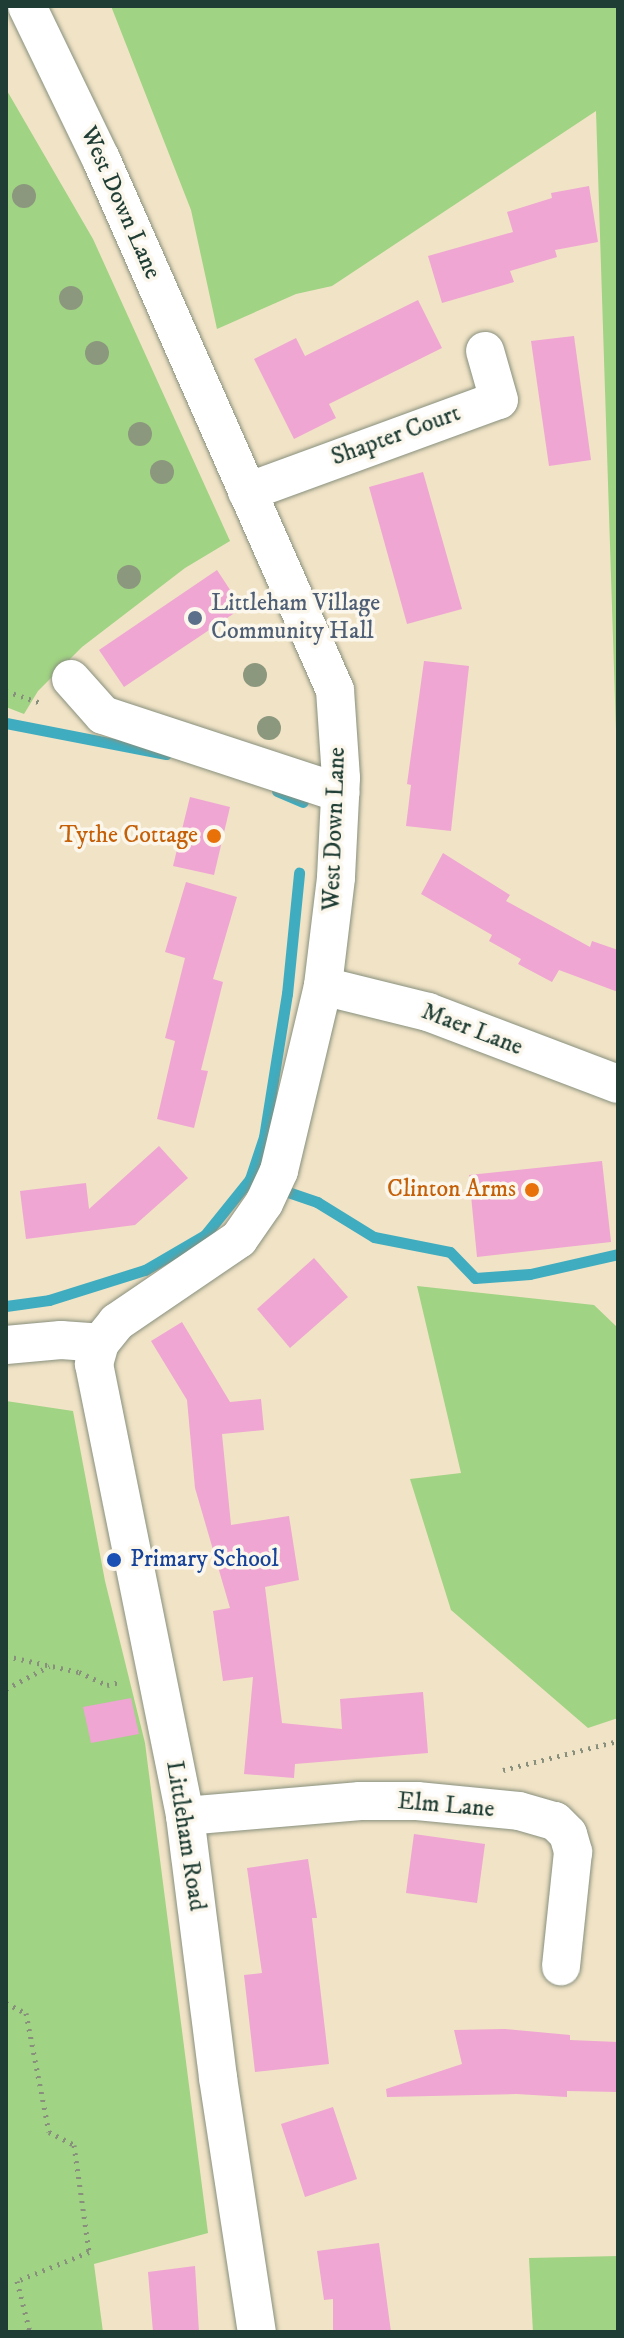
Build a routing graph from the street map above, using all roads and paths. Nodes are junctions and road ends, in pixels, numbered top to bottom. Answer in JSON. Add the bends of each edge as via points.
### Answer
{"nodes":[{"id":1,"x":27,"y":6,"type":"edge"},
{"id":2,"x":485,"y":351,"type":"dead end"},
{"id":3,"x":247,"y":492,"type":"junction"},
{"id":4,"x":71,"y":679,"type":"dead end"},
{"id":5,"x":340,"y":793,"type":"junction"},
{"id":6,"x":323,"y":986,"type":"junction"},
{"id":7,"x":618,"y":1084,"type":"edge"},
{"id":8,"x":100,"y":1343,"type":"junction"},
{"id":9,"x":6,"y":1345,"type":"edge"},
{"id":10,"x":6,"y":1656,"type":"edge"},
{"id":11,"x":50,"y":1665,"type":"junction"},
{"id":12,"x":157,"y":1675,"type":"junction"},
{"id":13,"x":6,"y":1689,"type":"edge"},
{"id":14,"x":618,"y":1741,"type":"edge"},
{"id":15,"x":481,"y":1809,"type":"junction"},
{"id":16,"x":185,"y":1816,"type":"junction"},
{"id":17,"x":561,"y":1966,"type":"dead end"},
{"id":18,"x":6,"y":2003,"type":"edge"},
{"id":19,"x":30,"y":2332,"type":"edge"},
{"id":20,"x":257,"y":2332,"type":"edge"}],
"edges":[{"from":1,"to":3,"type":"street","name":"West Down Lane","via":[[101,159]]},
{"from":2,"to":3,"type":"street","name":"Shapter Court","via":[[499,400]]},
{"from":3,"to":5,"type":"street","name":"West Down Lane","via":[[335,690]]},
{"from":4,"to":5,"type":"street","via":[[103,715]]},
{"from":5,"to":6,"type":"street","name":"West Down Lane"},
{"from":6,"to":7,"type":"street","name":"Maer Lane","via":[[428,1012]]},
{"from":6,"to":8,"type":"street","name":"West Down Lane","via":[[272,1187],[239,1239],[117,1322]]},
{"from":8,"to":9,"type":"street"},
{"from":8,"to":12,"type":"street","name":"Littleham Road","via":[[94,1364]]},
{"from":10,"to":11,"type":"path"},
{"from":11,"to":12,"type":"path","via":[[107,1685]]},
{"from":11,"to":13,"type":"path"},
{"from":12,"to":16,"type":"street","name":"Littleham Road"},
{"from":14,"to":15,"type":"path","via":[[503,1770]]},
{"from":15,"to":16,"type":"street","name":"Elm Lane","via":[[360,1801]]},
{"from":15,"to":17,"type":"street","name":"Elm Lane","via":[[519,1811],[555,1821],[568,1834],[573,1852]]},
{"from":16,"to":20,"type":"street","name":"Littleham Road"},
{"from":18,"to":19,"type":"path","via":[[26,2013],[49,2132],[74,2145],[89,2252],[17,2281]]}]}
